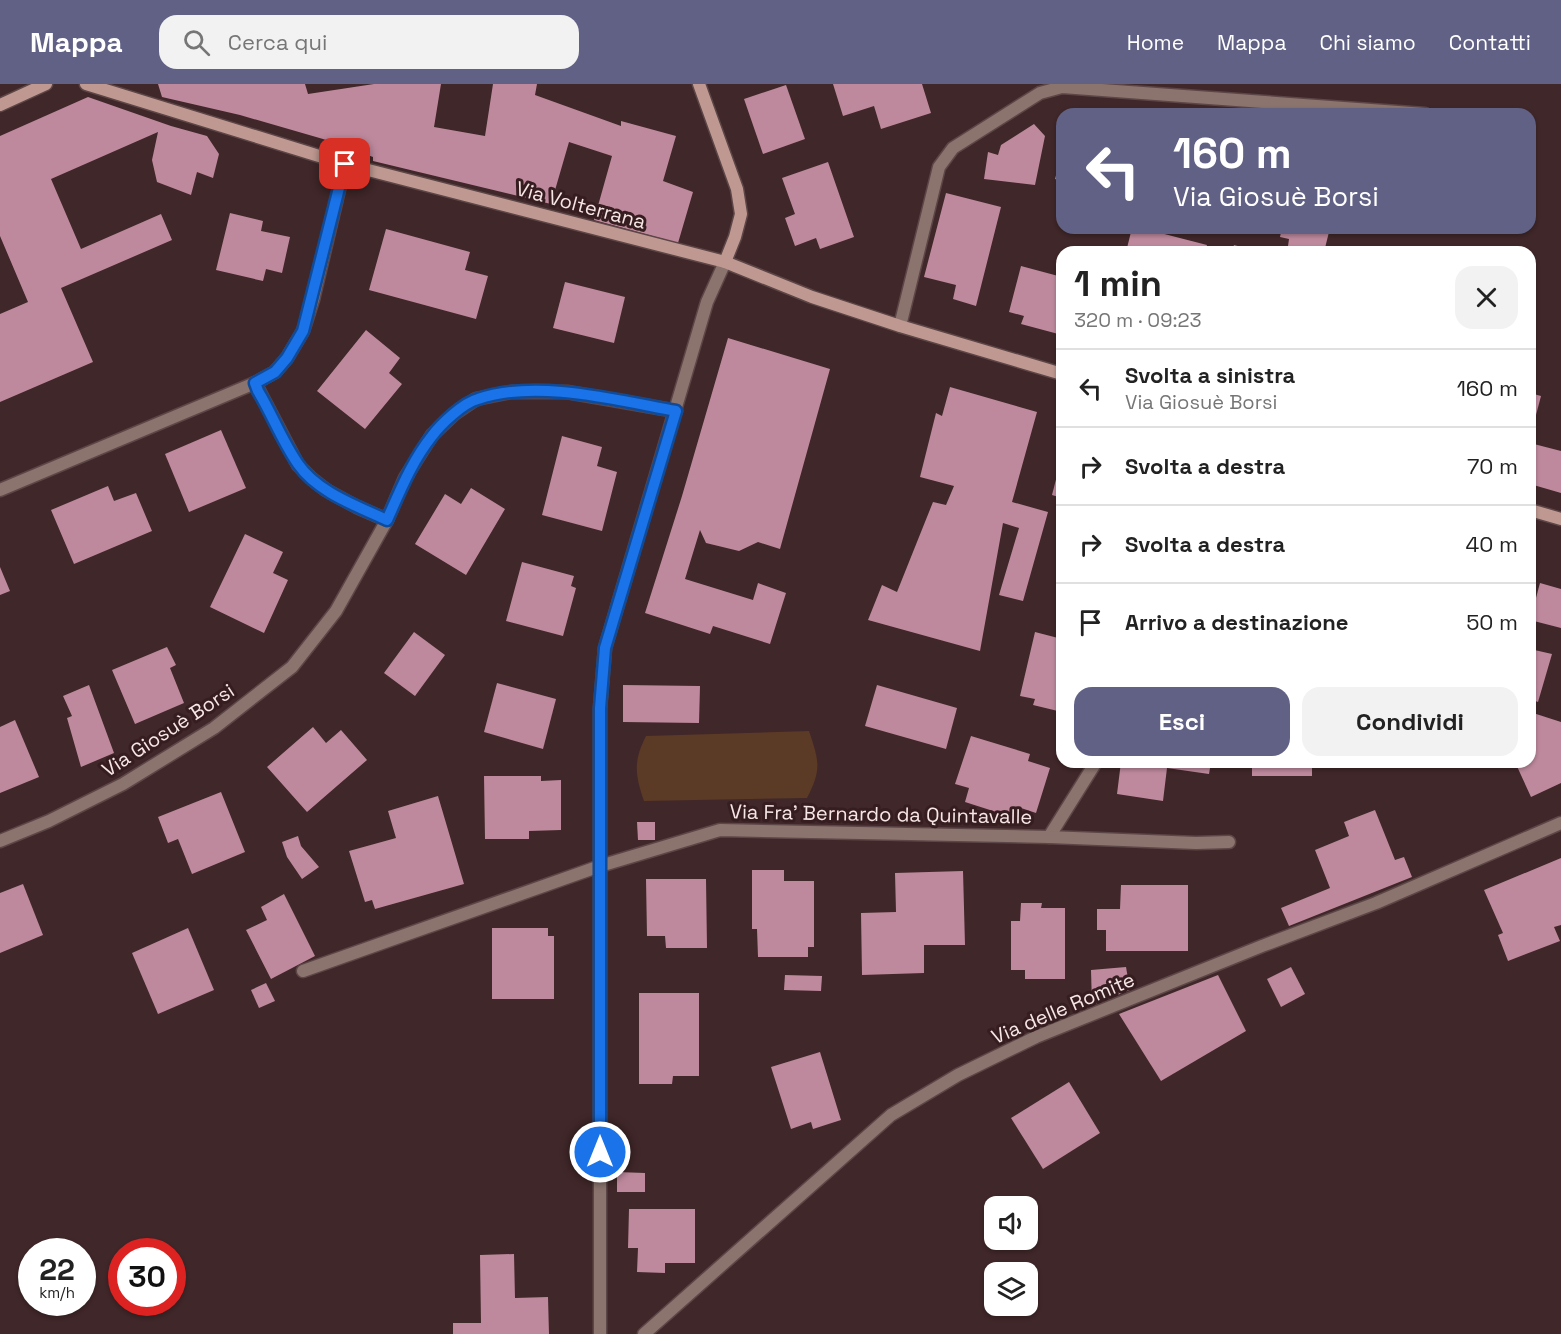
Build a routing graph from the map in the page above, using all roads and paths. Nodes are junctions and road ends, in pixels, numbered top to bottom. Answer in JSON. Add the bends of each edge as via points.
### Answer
{"nodes":[{"id":1,"x":46,"y":84,"type":"edge"},
{"id":2,"x":86,"y":84,"type":"edge"},
{"id":3,"x":699,"y":84,"type":"edge"},
{"id":4,"x":0,"y":105,"type":"edge"},
{"id":5,"x":1344,"y":108,"type":"edge"},
{"id":6,"x":345,"y":164,"type":"junction"},
{"id":7,"x":725,"y":262,"type":"junction"},
{"id":8,"x":900,"y":326,"type":"junction"},
{"id":9,"x":1056,"y":372,"type":"edge"},
{"id":10,"x":255,"y":383,"type":"junction"},
{"id":11,"x":676,"y":411,"type":"junction"},
{"id":12,"x":0,"y":490,"type":"edge"},
{"id":13,"x":1536,"y":512,"type":"edge"},
{"id":14,"x":1561,"y":519,"type":"edge"},
{"id":15,"x":387,"y":520,"type":"junction"},
{"id":16,"x":1091,"y":768,"type":"edge"},
{"id":17,"x":1561,"y":823,"type":"edge"},
{"id":18,"x":1049,"y":837,"type":"junction"},
{"id":19,"x":0,"y":842,"type":"edge"},
{"id":20,"x":1229,"y":842,"type":"dead end"},
{"id":21,"x":600,"y":866,"type":"junction"},
{"id":22,"x":303,"y":971,"type":"dead end"},
{"id":23,"x":600,"y":1334,"type":"edge"},
{"id":24,"x":644,"y":1334,"type":"edge"}],
"edges":[{"from":1,"to":4,"type":"main road"},
{"from":2,"to":6,"type":"main road","name":"Via Volterrana"},
{"from":3,"to":7,"type":"main road","via":[[740,205],[735,237]]},
{"from":5,"to":8,"type":"street","via":[[1062,87],[1040,93],[953,147],[939,167]]},
{"from":6,"to":7,"type":"main road","name":"Via Volterrana"},
{"from":6,"to":10,"type":"street","via":[[303,331],[275,372]]},
{"from":7,"to":8,"type":"main road","name":"Via Volterrana"},
{"from":7,"to":11,"type":"street","via":[[707,302]]},
{"from":8,"to":9,"type":"main road","name":"Via Volterrana"},
{"from":10,"to":12,"type":"street"},
{"from":10,"to":15,"type":"street","via":[[298,465],[326,489]]},
{"from":11,"to":15,"type":"street","name":"Via Giosuè Borsi","via":[[567,392],[511,392],[476,399],[432,435],[405,478]]},
{"from":11,"to":21,"type":"street","via":[[605,648],[600,708]]},
{"from":13,"to":14,"type":"main road"},
{"from":15,"to":19,"type":"street","name":"Via Giosuè Borsi","via":[[336,611],[292,667],[214,728],[123,784]]},
{"from":16,"to":18,"type":"street","name":"Via Fra' Bernardo da Quintavalle"},
{"from":17,"to":24,"type":"street","name":"Via delle Romite","via":[[1376,903],[1036,1037],[958,1075],[891,1115]]},
{"from":18,"to":20,"type":"street","name":"Via Fra' Bernardo da Quintavalle"},
{"from":18,"to":21,"type":"street","name":"Via Fra' Bernardo da Quintavalle","via":[[720,830]]},
{"from":21,"to":22,"type":"street","name":"Via Fra' Bernardo da Quintavalle"},
{"from":21,"to":23,"type":"street"}]}
